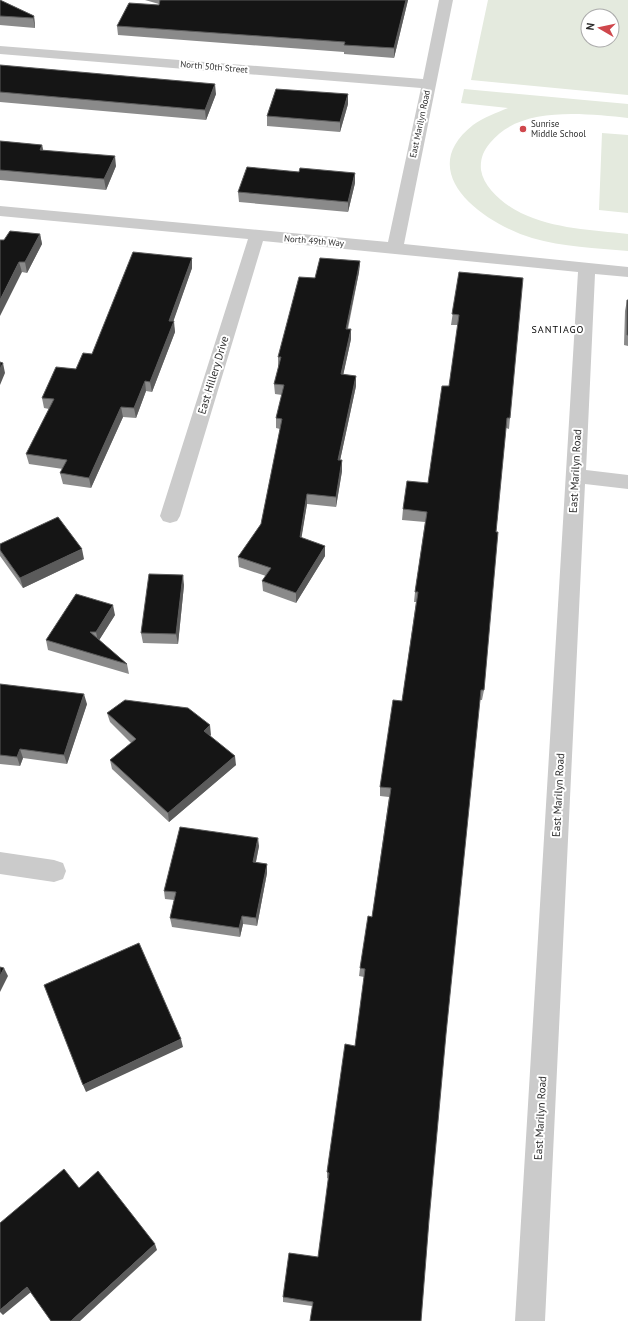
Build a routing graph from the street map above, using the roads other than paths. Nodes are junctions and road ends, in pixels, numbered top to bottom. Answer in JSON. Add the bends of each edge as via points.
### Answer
{"nodes":[{"id":1,"x":446,"y":0,"type":"edge"},
{"id":2,"x":0,"y":50,"type":"edge"},
{"id":3,"x":428,"y":84,"type":"junction"},
{"id":4,"x":0,"y":211,"type":"edge"},
{"id":5,"x":257,"y":235,"type":"junction"},
{"id":6,"x":395,"y":248,"type":"junction"},
{"id":7,"x":587,"y":268,"type":"junction"},
{"id":8,"x":628,"y":272,"type":"edge"},
{"id":9,"x":575,"y":476,"type":"junction"},
{"id":10,"x":628,"y":482,"type":"edge"},
{"id":11,"x":170,"y":516,"type":"dead end"},
{"id":12,"x":0,"y":863,"type":"edge"},
{"id":13,"x":54,"y":871,"type":"dead end"},
{"id":14,"x":530,"y":1321,"type":"edge"}],
"edges":[{"from":1,"to":3,"type":"street","name":"East Marilyn Road"},
{"from":2,"to":3,"type":"street","name":"North 50th Street"},
{"from":3,"to":6,"type":"street","name":"East Marilyn Road"},
{"from":4,"to":5,"type":"street","name":"North 49th Way"},
{"from":5,"to":6,"type":"street","name":"North 49th Way"},
{"from":5,"to":11,"type":"street","name":"East Hillery Drive"},
{"from":6,"to":7,"type":"street","name":"North 49th Way"},
{"from":7,"to":8,"type":"street","name":"North 49th Way"},
{"from":7,"to":9,"type":"street","name":"East Marilyn Road"},
{"from":9,"to":10,"type":"street"},
{"from":9,"to":14,"type":"street","name":"East Marilyn Road"},
{"from":12,"to":13,"type":"street"}]}
